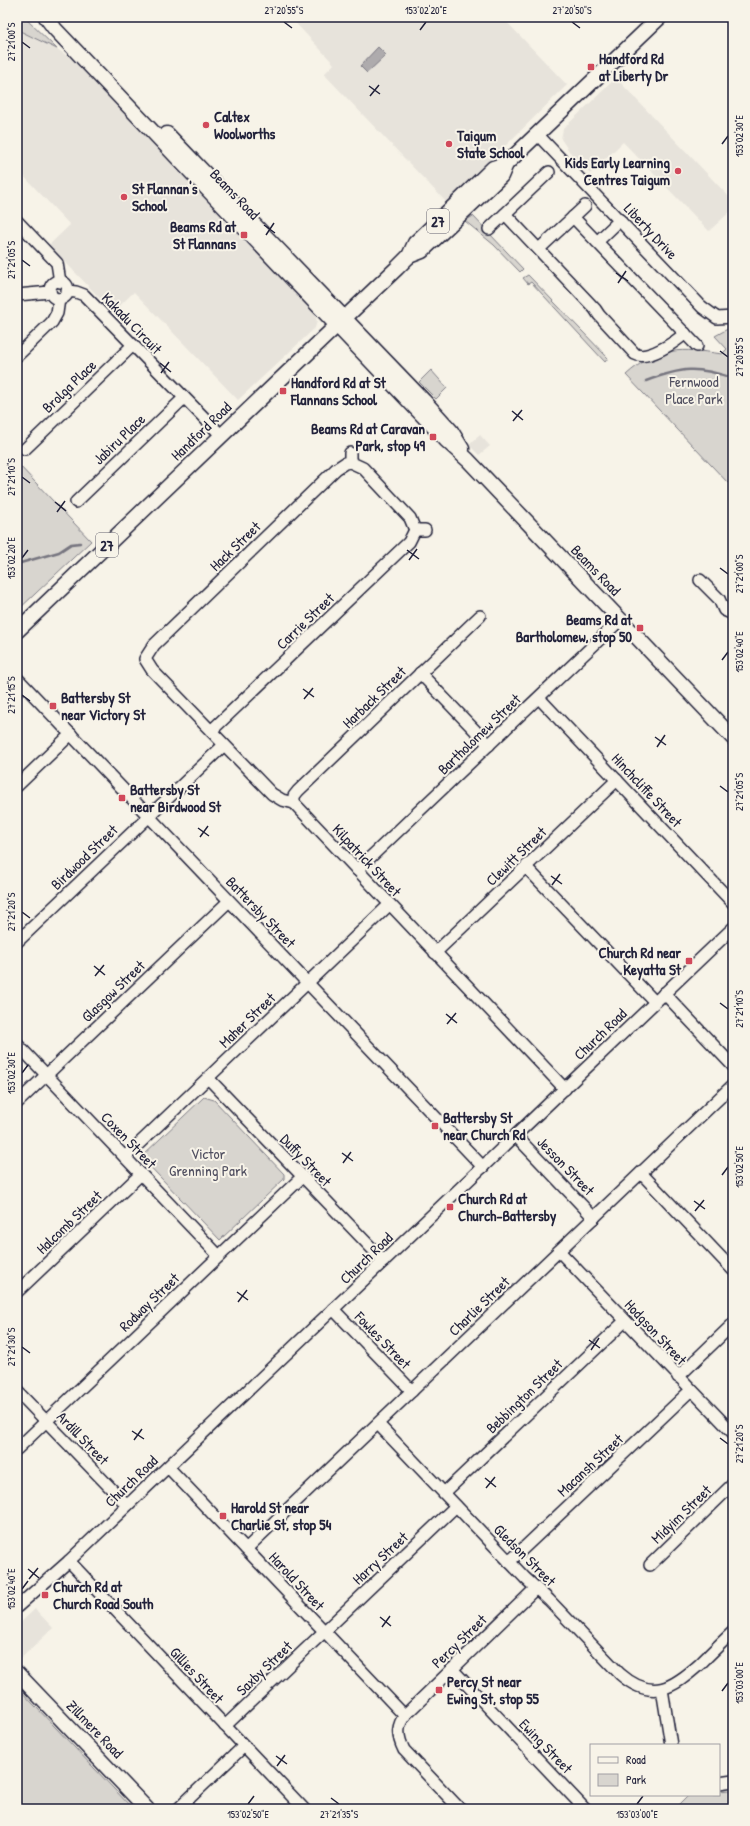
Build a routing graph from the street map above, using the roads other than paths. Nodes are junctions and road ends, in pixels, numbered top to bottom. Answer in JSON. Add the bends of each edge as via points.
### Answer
{"nodes":[{"id":1,"x":48,"y":17,"type":"edge"},
{"id":2,"x":660,"y":17,"type":"edge"},
{"id":3,"x":538,"y":134,"type":"junction"},
{"id":4,"x":549,"y":172,"type":"dead end"},
{"id":5,"x":584,"y":206,"type":"dead end"},
{"id":6,"x":505,"y":214,"type":"junction"},
{"id":7,"x":573,"y":217,"type":"junction"},
{"id":8,"x":620,"y":220,"type":"junction"},
{"id":9,"x":17,"y":221,"type":"edge"},
{"id":10,"x":489,"y":229,"type":"dead end"},
{"id":11,"x":597,"y":242,"type":"junction"},
{"id":12,"x":539,"y":249,"type":"junction"},
{"id":13,"x":60,"y":282,"type":"junction"},
{"id":14,"x":67,"y":291,"type":"junction"},
{"id":15,"x":50,"y":292,"type":"junction"},
{"id":16,"x":17,"y":295,"type":"edge"},
{"id":17,"x":59,"y":299,"type":"junction"},
{"id":18,"x":733,"y":318,"type":"edge"},
{"id":19,"x":341,"y":322,"type":"junction"},
{"id":20,"x":685,"y":333,"type":"junction"},
{"id":21,"x":133,"y":345,"type":"junction"},
{"id":22,"x":697,"y":346,"type":"dead end"},
{"id":23,"x":17,"y":356,"type":"edge"},
{"id":24,"x":184,"y":398,"type":"junction"},
{"id":25,"x":221,"y":435,"type":"junction"},
{"id":26,"x":25,"y":449,"type":"dead end"},
{"id":27,"x":350,"y":458,"type":"joint"},
{"id":28,"x":76,"y":502,"type":"dead end"},
{"id":29,"x":700,"y":580,"type":"dead end"},
{"id":30,"x":733,"y":614,"type":"edge"},
{"id":31,"x":480,"y":616,"type":"dead end"},
{"id":32,"x":620,"y":620,"type":"junction"},
{"id":33,"x":17,"y":631,"type":"edge"},
{"id":34,"x":145,"y":659,"type":"joint"},
{"id":35,"x":420,"y":673,"type":"junction"},
{"id":36,"x":17,"y":678,"type":"edge"},
{"id":37,"x":539,"y":698,"type":"junction"},
{"id":38,"x":211,"y":731,"type":"junction"},
{"id":39,"x":71,"y":734,"type":"junction"},
{"id":40,"x":733,"y":738,"type":"edge"},
{"id":41,"x":224,"y":745,"type":"junction"},
{"id":42,"x":489,"y":745,"type":"junction"},
{"id":43,"x":616,"y":780,"type":"junction"},
{"id":44,"x":17,"y":786,"type":"edge"},
{"id":45,"x":294,"y":803,"type":"junction"},
{"id":46,"x":149,"y":816,"type":"junction"},
{"id":47,"x":526,"y":867,"type":"junction"},
{"id":48,"x":357,"y":870,"type":"junction"},
{"id":49,"x":229,"y":901,"type":"junction"},
{"id":50,"x":733,"y":903,"type":"edge"},
{"id":51,"x":390,"y":905,"type":"junction"},
{"id":52,"x":733,"y":928,"type":"edge"},
{"id":53,"x":17,"y":942,"type":"edge"},
{"id":54,"x":435,"y":953,"type":"junction"},
{"id":55,"x":308,"y":983,"type":"junction"},
{"id":56,"x":664,"y":994,"type":"junction"},
{"id":57,"x":655,"y":1002,"type":"junction"},
{"id":58,"x":17,"y":1044,"type":"edge"},
{"id":59,"x":733,"y":1066,"type":"edge"},
{"id":60,"x":46,"y":1075,"type":"junction"},
{"id":61,"x":208,"y":1078,"type":"junction"},
{"id":62,"x":733,"y":1085,"type":"edge"},
{"id":63,"x":565,"y":1089,"type":"junction"},
{"id":64,"x":17,"y":1103,"type":"edge"},
{"id":65,"x":516,"y":1136,"type":"junction"},
{"id":66,"x":125,"y":1157,"type":"junction"},
{"id":67,"x":483,"y":1167,"type":"junction"},
{"id":68,"x":641,"y":1173,"type":"junction"},
{"id":69,"x":141,"y":1174,"type":"junction"},
{"id":70,"x":302,"y":1177,"type":"junction"},
{"id":71,"x":594,"y":1218,"type":"junction"},
{"id":72,"x":559,"y":1251,"type":"junction"},
{"id":73,"x":219,"y":1256,"type":"junction"},
{"id":74,"x":384,"y":1261,"type":"junction"},
{"id":75,"x":733,"y":1270,"type":"edge"},
{"id":76,"x":17,"y":1292,"type":"edge"},
{"id":77,"x":333,"y":1310,"type":"junction"},
{"id":78,"x":625,"y":1320,"type":"junction"},
{"id":79,"x":733,"y":1324,"type":"edge"},
{"id":80,"x":678,"y":1377,"type":"junction"},
{"id":81,"x":691,"y":1390,"type":"junction"},
{"id":82,"x":17,"y":1391,"type":"edge"},
{"id":83,"x":412,"y":1391,"type":"junction"},
{"id":84,"x":46,"y":1421,"type":"junction"},
{"id":85,"x":378,"y":1424,"type":"junction"},
{"id":86,"x":733,"y":1433,"type":"edge"},
{"id":87,"x":17,"y":1449,"type":"edge"},
{"id":88,"x":168,"y":1466,"type":"junction"},
{"id":89,"x":733,"y":1484,"type":"edge"},
{"id":90,"x":444,"y":1493,"type":"junction"},
{"id":91,"x":127,"y":1506,"type":"junction"},
{"id":92,"x":456,"y":1506,"type":"junction"},
{"id":93,"x":246,"y":1549,"type":"junction"},
{"id":94,"x":69,"y":1562,"type":"junction"},
{"id":95,"x":509,"y":1562,"type":"junction"},
{"id":96,"x":650,"y":1565,"type":"dead end"},
{"id":97,"x":536,"y":1588,"type":"junction"},
{"id":98,"x":17,"y":1608,"type":"edge"},
{"id":99,"x":324,"y":1631,"type":"junction"},
{"id":100,"x":733,"y":1632,"type":"edge"},
{"id":101,"x":452,"y":1669,"type":"junction"},
{"id":102,"x":17,"y":1674,"type":"edge"},
{"id":103,"x":662,"y":1689,"type":"junction"},
{"id":104,"x":404,"y":1716,"type":"junction"},
{"id":105,"x":225,"y":1726,"type":"junction"},
{"id":106,"x":671,"y":1744,"type":"edge"},
{"id":107,"x":244,"y":1746,"type":"junction"},
{"id":108,"x":733,"y":1780,"type":"edge"},
{"id":109,"x":720,"y":1783,"type":"edge"},
{"id":110,"x":147,"y":1809,"type":"edge"},
{"id":111,"x":178,"y":1809,"type":"edge"},
{"id":112,"x":304,"y":1809,"type":"edge"},
{"id":113,"x":460,"y":1809,"type":"edge"},
{"id":114,"x":585,"y":1809,"type":"edge"}],
"edges":[{"from":1,"to":19,"type":"main road","name":"Beams Road","via":[[60,34]]},
{"from":2,"to":3,"type":"main road","name":"Handford Road","number":"27"},
{"from":3,"to":8,"type":"street","name":"Liberty Drive"},
{"from":3,"to":19,"type":"main road","name":"Handford Road","number":"27","via":[[506,164],[493,168],[415,243],[408,256]]},
{"from":4,"to":6,"type":"street"},
{"from":5,"to":7,"type":"street"},
{"from":6,"to":10,"type":"street"},
{"from":6,"to":12,"type":"street"},
{"from":7,"to":11,"type":"street"},
{"from":7,"to":12,"type":"street"},
{"from":8,"to":11,"type":"street"},
{"from":8,"to":18,"type":"street","name":"Liberty Drive","via":[[708,313],[721,318]]},
{"from":9,"to":13,"type":"street","via":[[57,263]]},
{"from":11,"to":20,"type":"street"},
{"from":12,"to":20,"type":"street","via":[[635,354],[644,356],[669,345]]},
{"from":13,"to":14,"type":"street","via":[[65,284]]},
{"from":13,"to":15,"type":"street","via":[[52,284]]},
{"from":14,"to":17,"type":"street","via":[[64,298]]},
{"from":14,"to":21,"type":"street","name":"Kakadu Circuit","via":[[84,295]]},
{"from":15,"to":16,"type":"street"},
{"from":15,"to":17,"type":"street","via":[[54,298]]},
{"from":17,"to":23,"type":"street","via":[[57,314],[52,322]]},
{"from":19,"to":25,"type":"main road","name":"Handford Road","number":"27"},
{"from":19,"to":32,"type":"main road","name":"Beams Road","via":[[451,446],[468,460]]},
{"from":20,"to":22,"type":"street"},
{"from":21,"to":24,"type":"street","name":"Kakadu Circuit"},
{"from":21,"to":26,"type":"street","name":"Brolga Place"},
{"from":24,"to":25,"type":"street","name":"Kakadu Circuit"},
{"from":24,"to":28,"type":"street","name":"Jabiru Place"},
{"from":25,"to":33,"type":"main road","name":"Handford Road","number":"27"},
{"from":27,"to":34,"type":"street","name":"Hack Street","via":[[154,645]]},
{"from":27,"to":38,"type":"street","name":"Carrie Street","via":[[363,468],[420,530]]},
{"from":29,"to":30,"type":"street","via":[[719,599],[724,610]]},
{"from":31,"to":35,"type":"street","name":"Harback Street"},
{"from":32,"to":37,"type":"street","name":"Bartholomew Street"},
{"from":32,"to":40,"type":"main road","name":"Beams Road"},
{"from":34,"to":38,"type":"street","name":"Kilpatrick Street","via":[[152,670]]},
{"from":35,"to":42,"type":"street"},
{"from":35,"to":45,"type":"street","name":"Harback Street","via":[[296,793]]},
{"from":36,"to":39,"type":"street","name":"Battersby Street"},
{"from":37,"to":42,"type":"street","name":"Bartholomew Street"},
{"from":37,"to":43,"type":"street","name":"Hinchcliffe Street"},
{"from":38,"to":41,"type":"street","name":"Kilpatrick Street"},
{"from":39,"to":44,"type":"street"},
{"from":39,"to":46,"type":"street","name":"Battersby Street"},
{"from":41,"to":45,"type":"street","name":"Kilpatrick Street","via":[[278,799]]},
{"from":41,"to":46,"type":"street","name":"Birdwood Street"},
{"from":42,"to":48,"type":"street","name":"Bartholomew Street"},
{"from":43,"to":47,"type":"street","name":"Clewitt Street"},
{"from":43,"to":50,"type":"street","name":"Hinchcliffe Street"},
{"from":45,"to":48,"type":"street","name":"Kilpatrick Street"},
{"from":46,"to":49,"type":"street","name":"Battersby Street"},
{"from":46,"to":53,"type":"street","name":"Birdwood Street"},
{"from":47,"to":54,"type":"street","name":"Clewitt Street"},
{"from":47,"to":57,"type":"street"},
{"from":48,"to":51,"type":"street","name":"Kilpatrick Street"},
{"from":49,"to":55,"type":"street","name":"Battersby Street"},
{"from":49,"to":60,"type":"street","name":"Glasgow Street"},
{"from":51,"to":54,"type":"street","name":"Kilpatrick Street"},
{"from":51,"to":55,"type":"street","name":"Maher Street"},
{"from":52,"to":56,"type":"street","name":"Church Road"},
{"from":54,"to":63,"type":"street","name":"Kilpatrick Street"},
{"from":55,"to":61,"type":"street","name":"Maher Street"},
{"from":55,"to":67,"type":"street","name":"Battersby Street"},
{"from":56,"to":57,"type":"street","name":"Church Road"},
{"from":56,"to":59,"type":"street"},
{"from":57,"to":63,"type":"street","name":"Church Road"},
{"from":58,"to":60,"type":"street","name":"Coxen Street"},
{"from":60,"to":64,"type":"street","name":"Glasgow Street"},
{"from":60,"to":66,"type":"street","name":"Coxen Street"},
{"from":61,"to":66,"type":"street","name":"Maher Street"},
{"from":61,"to":70,"type":"street","name":"Duffy Street"},
{"from":62,"to":68,"type":"street","name":"Charlie Street"},
{"from":63,"to":65,"type":"street","name":"Church Road"},
{"from":65,"to":67,"type":"street","name":"Church Road"},
{"from":65,"to":71,"type":"street","name":"Jesson Street"},
{"from":66,"to":69,"type":"street","name":"Coxen Street"},
{"from":67,"to":74,"type":"street","name":"Church Road"},
{"from":68,"to":71,"type":"street","name":"Charlie Street"},
{"from":68,"to":75,"type":"street"},
{"from":69,"to":73,"type":"street","name":"Coxen Street"},
{"from":69,"to":76,"type":"street","name":"Halcomb Street"},
{"from":70,"to":73,"type":"street","name":"Rodway Street"},
{"from":70,"to":74,"type":"street","name":"Duffy Street"},
{"from":71,"to":72,"type":"street","name":"Charlie Street"},
{"from":72,"to":78,"type":"street","name":"Hodgson Street"},
{"from":72,"to":83,"type":"street","name":"Charlie Street"},
{"from":73,"to":84,"type":"street","name":"Rodway Street"},
{"from":74,"to":77,"type":"street","name":"Church Road"},
{"from":77,"to":83,"type":"street","name":"Fowles Street"},
{"from":77,"to":88,"type":"street","name":"Church Road"},
{"from":78,"to":80,"type":"street","name":"Hodgson Street"},
{"from":78,"to":90,"type":"street","name":"Bebbington Street"},
{"from":79,"to":80,"type":"street"},
{"from":80,"to":81,"type":"street","name":"Hodgson Street"},
{"from":81,"to":86,"type":"street","name":"Hodgson Street"},
{"from":81,"to":95,"type":"street","name":"Macansh Street"},
{"from":82,"to":84,"type":"street","name":"Ardill Street"},
{"from":83,"to":85,"type":"street","name":"Charlie Street"},
{"from":84,"to":87,"type":"street","name":"Rodway Street"},
{"from":84,"to":91,"type":"street","name":"Ardill Street"},
{"from":85,"to":90,"type":"street","name":"Gledson Street"},
{"from":85,"to":93,"type":"street","name":"Charlie Street"},
{"from":88,"to":91,"type":"street","name":"Church Road"},
{"from":88,"to":93,"type":"street","name":"Harold Street"},
{"from":89,"to":96,"type":"street","name":"Midyim Street"},
{"from":90,"to":92,"type":"street","name":"Gledson Street"},
{"from":91,"to":94,"type":"street","name":"Church Road"},
{"from":92,"to":95,"type":"street","name":"Gledson Street"},
{"from":92,"to":99,"type":"street","name":"Harry Street"},
{"from":93,"to":99,"type":"street","name":"Harold Street"},
{"from":94,"to":98,"type":"street","name":"Church Road"},
{"from":94,"to":105,"type":"street","name":"Gillies Street"},
{"from":95,"to":97,"type":"street","name":"Gledson Street"},
{"from":97,"to":101,"type":"street","name":"Percy Street"},
{"from":97,"to":103,"type":"street","name":"Gledson Street","via":[[625,1679],[642,1688]]},
{"from":99,"to":104,"type":"street","name":"Harold Street"},
{"from":99,"to":105,"type":"street","name":"Saxby Street"},
{"from":100,"to":103,"type":"street","via":[[682,1680]]},
{"from":101,"to":104,"type":"street","name":"Percy Street"},
{"from":101,"to":114,"type":"street","name":"Ewing Street"},
{"from":102,"to":110,"type":"main road","name":"Zillmere Road"},
{"from":103,"to":106,"type":"street"},
{"from":104,"to":113,"type":"street","via":[[398,1730],[404,1750]]},
{"from":105,"to":107,"type":"street","name":"Gillies Street"},
{"from":107,"to":111,"type":"street"},
{"from":107,"to":112,"type":"street","name":"Gillies Street"},
{"from":108,"to":109,"type":"street"}]}
